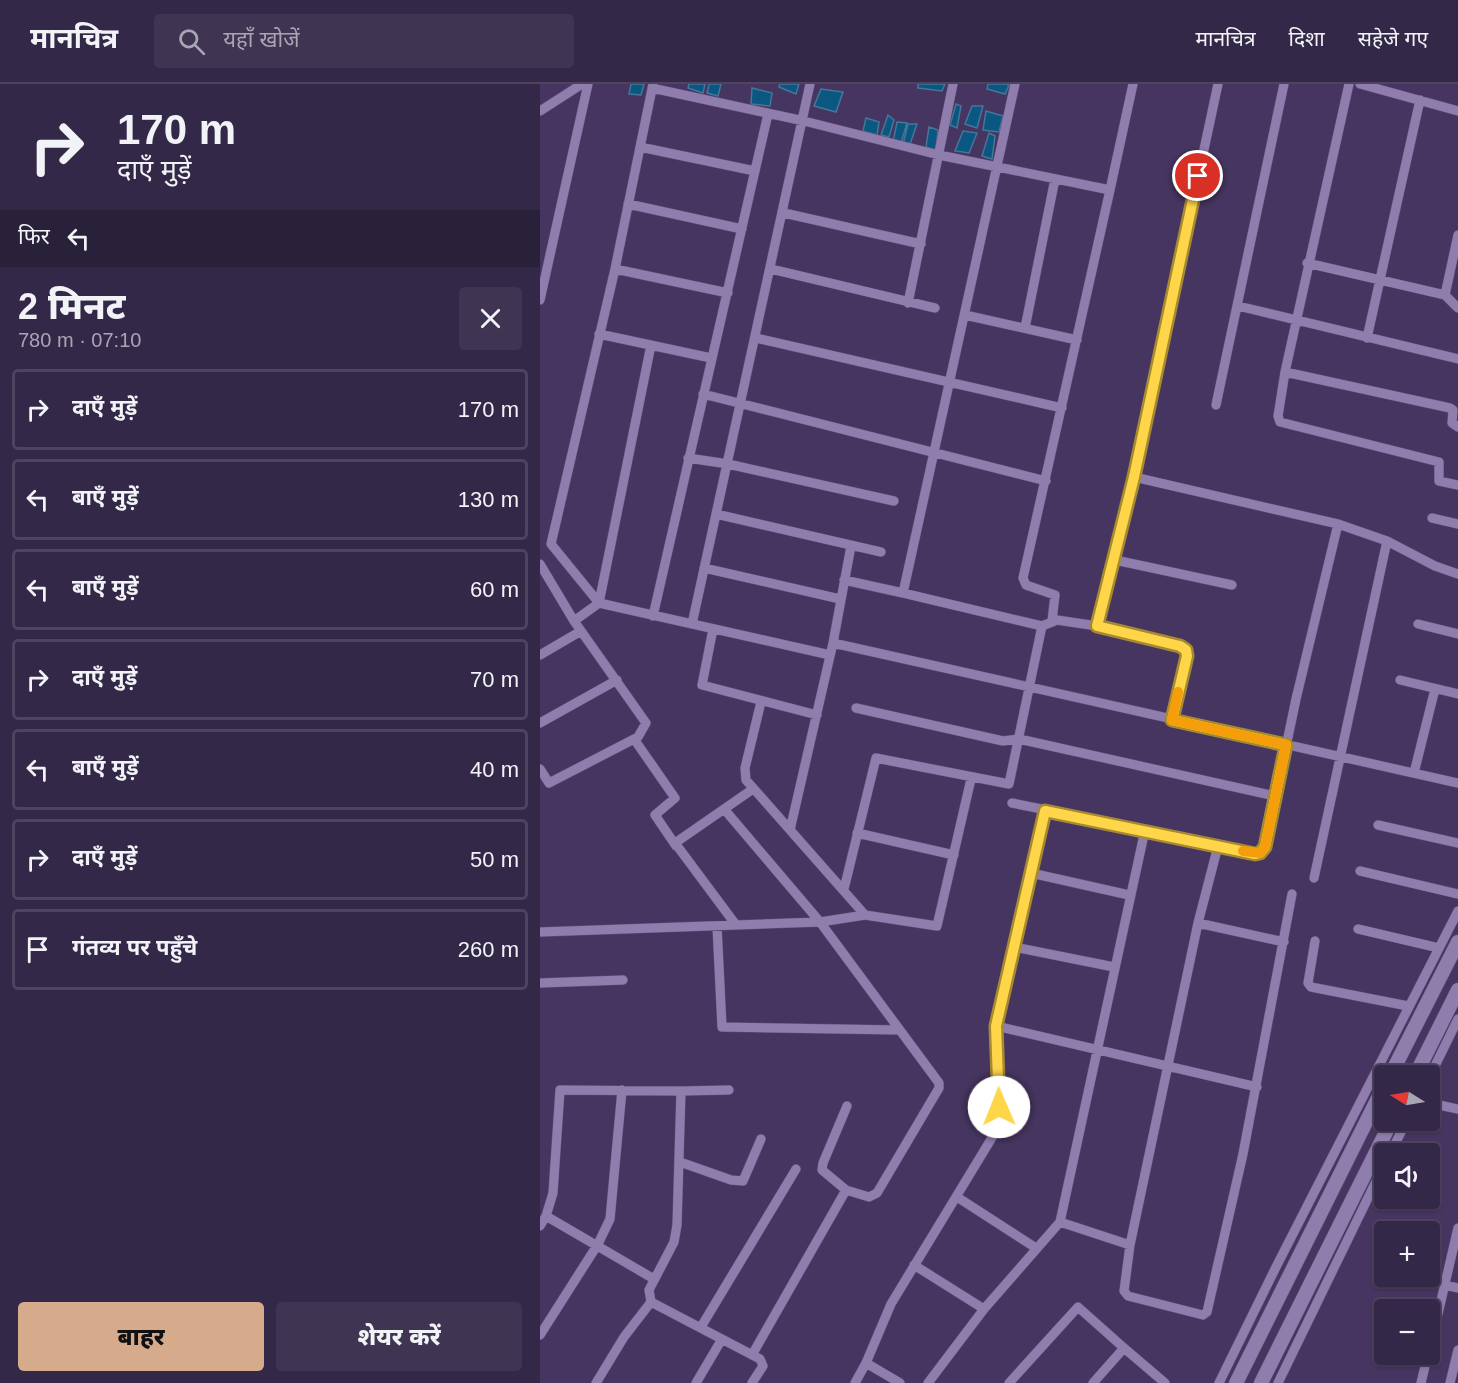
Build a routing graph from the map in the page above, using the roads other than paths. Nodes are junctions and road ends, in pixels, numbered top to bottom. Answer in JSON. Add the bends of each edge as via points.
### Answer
{"nodes":[{"id":1,"x":582,"y":84,"type":"edge"},
{"id":2,"x":588,"y":84,"type":"edge"},
{"id":3,"x":810,"y":84,"type":"edge"},
{"id":4,"x":953,"y":84,"type":"edge"},
{"id":5,"x":1015,"y":84,"type":"edge"},
{"id":6,"x":1133,"y":84,"type":"edge"},
{"id":7,"x":1218,"y":84,"type":"edge"},
{"id":8,"x":1284,"y":84,"type":"edge"},
{"id":9,"x":1349,"y":84,"type":"edge"},
{"id":10,"x":1360,"y":84,"type":"edge"},
{"id":11,"x":653,"y":86,"type":"edge"},
{"id":12,"x":1420,"y":100,"type":"junction"},
{"id":13,"x":540,"y":111,"type":"edge"},
{"id":14,"x":1458,"y":111,"type":"edge"},
{"id":15,"x":768,"y":114,"type":"junction"},
{"id":16,"x":804,"y":121,"type":"junction"},
{"id":17,"x":640,"y":147,"type":"junction"},
{"id":18,"x":939,"y":155,"type":"junction"},
{"id":19,"x":997,"y":167,"type":"junction"},
{"id":20,"x":755,"y":171,"type":"junction"},
{"id":21,"x":1055,"y":179,"type":"junction"},
{"id":22,"x":1110,"y":190,"type":"junction"},
{"id":23,"x":628,"y":204,"type":"junction"},
{"id":24,"x":784,"y":213,"type":"junction"},
{"id":25,"x":742,"y":229,"type":"junction"},
{"id":26,"x":1458,"y":235,"type":"edge"},
{"id":27,"x":921,"y":244,"type":"junction"},
{"id":28,"x":544,"y":263,"type":"edge"},
{"id":29,"x":1307,"y":263,"type":"junction"},
{"id":30,"x":771,"y":269,"type":"junction"},
{"id":31,"x":615,"y":270,"type":"junction"},
{"id":32,"x":1380,"y":278,"type":"junction"},
{"id":33,"x":728,"y":293,"type":"junction"},
{"id":34,"x":1445,"y":296,"type":"junction"},
{"id":35,"x":540,"y":300,"type":"edge"},
{"id":36,"x":908,"y":303,"type":"junction"},
{"id":37,"x":1238,"y":306,"type":"junction"},
{"id":38,"x":935,"y":308,"type":"dead end"},
{"id":39,"x":1458,"y":308,"type":"edge"},
{"id":40,"x":965,"y":315,"type":"junction"},
{"id":41,"x":1295,"y":319,"type":"junction"},
{"id":42,"x":1025,"y":328,"type":"junction"},
{"id":43,"x":599,"y":334,"type":"junction"},
{"id":44,"x":756,"y":338,"type":"junction"},
{"id":45,"x":1367,"y":338,"type":"junction"},
{"id":46,"x":1077,"y":340,"type":"junction"},
{"id":47,"x":651,"y":345,"type":"junction"},
{"id":48,"x":711,"y":358,"type":"junction"},
{"id":49,"x":1458,"y":359,"type":"edge"},
{"id":50,"x":1285,"y":372,"type":"junction"},
{"id":51,"x":950,"y":383,"type":"junction"},
{"id":52,"x":703,"y":394,"type":"junction"},
{"id":53,"x":740,"y":404,"type":"junction"},
{"id":54,"x":1216,"y":405,"type":"dead end"},
{"id":55,"x":1062,"y":408,"type":"junction"},
{"id":56,"x":1458,"y":428,"type":"edge"},
{"id":57,"x":935,"y":453,"type":"junction"},
{"id":58,"x":688,"y":458,"type":"junction"},
{"id":59,"x":728,"y":464,"type":"junction"},
{"id":60,"x":1134,"y":477,"type":"junction"},
{"id":61,"x":1046,"y":481,"type":"junction"},
{"id":62,"x":1458,"y":485,"type":"edge"},
{"id":63,"x":894,"y":501,"type":"dead end"},
{"id":64,"x":716,"y":514,"type":"junction"},
{"id":65,"x":1432,"y":518,"type":"dead end"},
{"id":66,"x":1338,"y":524,"type":"junction"},
{"id":67,"x":1458,"y":524,"type":"edge"},
{"id":68,"x":1387,"y":541,"type":"junction"},
{"id":69,"x":851,"y":546,"type":"junction"},
{"id":70,"x":881,"y":552,"type":"dead end"},
{"id":71,"x":1114,"y":560,"type":"junction"},
{"id":72,"x":540,"y":564,"type":"edge"},
{"id":73,"x":704,"y":568,"type":"junction"},
{"id":74,"x":1458,"y":574,"type":"edge"},
{"id":75,"x":844,"y":580,"type":"junction"},
{"id":76,"x":1232,"y":585,"type":"dead end"},
{"id":77,"x":903,"y":593,"type":"junction"},
{"id":78,"x":840,"y":599,"type":"junction"},
{"id":79,"x":599,"y":603,"type":"junction"},
{"id":80,"x":653,"y":616,"type":"junction"},
{"id":81,"x":574,"y":621,"type":"junction"},
{"id":82,"x":1052,"y":621,"type":"junction"},
{"id":83,"x":692,"y":624,"type":"junction"},
{"id":84,"x":1418,"y":624,"type":"dead end"},
{"id":85,"x":1042,"y":626,"type":"junction"},
{"id":86,"x":1097,"y":626,"type":"junction"},
{"id":87,"x":713,"y":629,"type":"junction"},
{"id":88,"x":581,"y":631,"type":"junction"},
{"id":89,"x":1458,"y":634,"type":"edge"},
{"id":90,"x":833,"y":643,"type":"junction"},
{"id":91,"x":540,"y":655,"type":"edge"},
{"id":92,"x":830,"y":656,"type":"junction"},
{"id":93,"x":617,"y":680,"type":"junction"},
{"id":94,"x":1400,"y":680,"type":"dead end"},
{"id":95,"x":1029,"y":688,"type":"junction"},
{"id":96,"x":1435,"y":689,"type":"junction"},
{"id":97,"x":1458,"y":694,"type":"edge"},
{"id":98,"x":761,"y":702,"type":"junction"},
{"id":99,"x":856,"y":708,"type":"dead end"},
{"id":100,"x":817,"y":715,"type":"junction"},
{"id":101,"x":1172,"y":720,"type":"junction"},
{"id":102,"x":540,"y":723,"type":"edge"},
{"id":103,"x":634,"y":739,"type":"junction"},
{"id":104,"x":1019,"y":739,"type":"junction"},
{"id":105,"x":1286,"y":745,"type":"junction"},
{"id":106,"x":1341,"y":756,"type":"junction"},
{"id":107,"x":540,"y":769,"type":"edge"},
{"id":108,"x":1414,"y":773,"type":"junction"},
{"id":109,"x":971,"y":779,"type":"junction"},
{"id":110,"x":1458,"y":783,"type":"edge"},
{"id":111,"x":753,"y":789,"type":"junction"},
{"id":112,"x":1275,"y":796,"type":"junction"},
{"id":113,"x":1012,"y":803,"type":"dead end"},
{"id":114,"x":724,"y":808,"type":"junction"},
{"id":115,"x":1045,"y":811,"type":"junction"},
{"id":116,"x":1378,"y":825,"type":"dead end"},
{"id":117,"x":790,"y":830,"type":"junction"},
{"id":118,"x":1145,"y":830,"type":"junction"},
{"id":119,"x":857,"y":832,"type":"junction"},
{"id":120,"x":1458,"y":843,"type":"edge"},
{"id":121,"x":676,"y":846,"type":"junction"},
{"id":122,"x":1218,"y":846,"type":"junction"},
{"id":123,"x":954,"y":855,"type":"junction"},
{"id":124,"x":1360,"y":871,"type":"dead end"},
{"id":125,"x":1031,"y":873,"type":"junction"},
{"id":126,"x":1314,"y":878,"type":"dead end"},
{"id":127,"x":844,"y":889,"type":"junction"},
{"id":128,"x":1292,"y":894,"type":"dead end"},
{"id":129,"x":1458,"y":894,"type":"edge"},
{"id":130,"x":1129,"y":895,"type":"junction"},
{"id":131,"x":1458,"y":912,"type":"edge"},
{"id":132,"x":865,"y":915,"type":"junction"},
{"id":133,"x":820,"y":922,"type":"junction"},
{"id":134,"x":1198,"y":923,"type":"junction"},
{"id":135,"x":736,"y":925,"type":"junction"},
{"id":136,"x":717,"y":926,"type":"junction"},
{"id":137,"x":1358,"y":929,"type":"dead end"},
{"id":138,"x":540,"y":932,"type":"edge"},
{"id":139,"x":1315,"y":941,"type":"dead end"},
{"id":140,"x":1284,"y":942,"type":"junction"},
{"id":141,"x":1458,"y":942,"type":"edge"},
{"id":142,"x":1014,"y":947,"type":"junction"},
{"id":143,"x":1439,"y":948,"type":"junction"},
{"id":144,"x":1114,"y":967,"type":"junction"},
{"id":145,"x":622,"y":980,"type":"dead end"},
{"id":146,"x":540,"y":983,"type":"edge"},
{"id":147,"x":1458,"y":990,"type":"edge"},
{"id":148,"x":1408,"y":1006,"type":"junction"},
{"id":149,"x":1458,"y":1020,"type":"edge"},
{"id":150,"x":996,"y":1026,"type":"junction"},
{"id":151,"x":899,"y":1030,"type":"junction"},
{"id":152,"x":1097,"y":1049,"type":"junction"},
{"id":153,"x":1167,"y":1065,"type":"junction"},
{"id":154,"x":1396,"y":1065,"type":"edge"},
{"id":155,"x":1420,"y":1065,"type":"edge"},
{"id":156,"x":1436,"y":1065,"type":"edge"},
{"id":157,"x":1257,"y":1087,"type":"junction"},
{"id":158,"x":622,"y":1090,"type":"junction"},
{"id":159,"x":729,"y":1090,"type":"dead end"},
{"id":160,"x":681,"y":1091,"type":"junction"},
{"id":161,"x":1440,"y":1105,"type":"edge"},
{"id":162,"x":847,"y":1106,"type":"dead end"},
{"id":163,"x":1374,"y":1106,"type":"edge"},
{"id":164,"x":1458,"y":1109,"type":"edge"},
{"id":165,"x":1387,"y":1131,"type":"edge"},
{"id":166,"x":761,"y":1139,"type":"dead end"},
{"id":167,"x":680,"y":1162,"type":"junction"},
{"id":168,"x":796,"y":1169,"type":"dead end"},
{"id":169,"x":1374,"y":1186,"type":"edge"},
{"id":170,"x":846,"y":1190,"type":"junction"},
{"id":171,"x":957,"y":1197,"type":"junction"},
{"id":172,"x":546,"y":1216,"type":"junction"},
{"id":173,"x":1060,"y":1222,"type":"junction"},
{"id":174,"x":540,"y":1226,"type":"edge"},
{"id":175,"x":1458,"y":1229,"type":"edge"},
{"id":176,"x":598,"y":1244,"type":"junction"},
{"id":177,"x":1130,"y":1245,"type":"junction"},
{"id":178,"x":1036,"y":1248,"type":"junction"},
{"id":179,"x":914,"y":1265,"type":"junction"},
{"id":180,"x":654,"y":1279,"type":"junction"},
{"id":181,"x":1445,"y":1285,"type":"junction"},
{"id":182,"x":1458,"y":1288,"type":"edge"},
{"id":183,"x":651,"y":1302,"type":"junction"},
{"id":184,"x":1440,"y":1306,"type":"edge"},
{"id":185,"x":984,"y":1309,"type":"junction"},
{"id":186,"x":701,"y":1327,"type":"junction"},
{"id":187,"x":540,"y":1335,"type":"edge"},
{"id":188,"x":722,"y":1339,"type":"junction"},
{"id":189,"x":1124,"y":1348,"type":"junction"},
{"id":190,"x":1458,"y":1350,"type":"edge"},
{"id":191,"x":752,"y":1355,"type":"junction"},
{"id":192,"x":866,"y":1363,"type":"junction"},
{"id":193,"x":1425,"y":1365,"type":"edge"},
{"id":194,"x":596,"y":1383,"type":"edge"},
{"id":195,"x":696,"y":1383,"type":"edge"},
{"id":196,"x":752,"y":1383,"type":"edge"},
{"id":197,"x":855,"y":1383,"type":"edge"},
{"id":198,"x":900,"y":1383,"type":"edge"},
{"id":199,"x":928,"y":1383,"type":"edge"},
{"id":200,"x":1009,"y":1383,"type":"edge"},
{"id":201,"x":1093,"y":1383,"type":"edge"},
{"id":202,"x":1165,"y":1383,"type":"edge"},
{"id":203,"x":1219,"y":1383,"type":"edge"},
{"id":204,"x":1236,"y":1383,"type":"edge"},
{"id":205,"x":1261,"y":1383,"type":"edge"},
{"id":206,"x":1278,"y":1383,"type":"edge"},
{"id":207,"x":1421,"y":1383,"type":"edge"},
{"id":208,"x":1450,"y":1383,"type":"edge"}],
"edges":[{"from":1,"to":13,"type":"street"},
{"from":2,"to":28,"type":"street"},
{"from":3,"to":16,"type":"street"},
{"from":4,"to":18,"type":"street"},
{"from":5,"to":19,"type":"street"},
{"from":6,"to":22,"type":"street"},
{"from":7,"to":60,"type":"street"},
{"from":8,"to":37,"type":"street"},
{"from":9,"to":29,"type":"street"},
{"from":10,"to":12,"type":"street"},
{"from":11,"to":15,"type":"street"},
{"from":11,"to":17,"type":"street"},
{"from":12,"to":14,"type":"street"},
{"from":12,"to":32,"type":"street"},
{"from":15,"to":16,"type":"street"},
{"from":15,"to":20,"type":"street"},
{"from":16,"to":18,"type":"street"},
{"from":16,"to":24,"type":"street"},
{"from":17,"to":20,"type":"street"},
{"from":17,"to":23,"type":"street"},
{"from":18,"to":19,"type":"street"},
{"from":18,"to":27,"type":"street"},
{"from":19,"to":21,"type":"street"},
{"from":19,"to":40,"type":"street"},
{"from":20,"to":25,"type":"street"},
{"from":21,"to":22,"type":"street"},
{"from":21,"to":42,"type":"street"},
{"from":22,"to":46,"type":"street"},
{"from":23,"to":25,"type":"street"},
{"from":23,"to":31,"type":"street"},
{"from":24,"to":27,"type":"street"},
{"from":24,"to":30,"type":"street"},
{"from":25,"to":33,"type":"street"},
{"from":26,"to":34,"type":"street"},
{"from":27,"to":36,"type":"street"},
{"from":28,"to":35,"type":"street"},
{"from":29,"to":32,"type":"street"},
{"from":29,"to":41,"type":"street"},
{"from":30,"to":36,"type":"street"},
{"from":30,"to":44,"type":"street"},
{"from":31,"to":33,"type":"street"},
{"from":31,"to":43,"type":"street"},
{"from":32,"to":34,"type":"street"},
{"from":32,"to":45,"type":"street"},
{"from":33,"to":48,"type":"street"},
{"from":34,"to":39,"type":"street"},
{"from":36,"to":38,"type":"street"},
{"from":37,"to":41,"type":"street"},
{"from":37,"to":54,"type":"street"},
{"from":40,"to":42,"type":"street"},
{"from":40,"to":51,"type":"street"},
{"from":41,"to":45,"type":"street"},
{"from":41,"to":50,"type":"street"},
{"from":42,"to":46,"type":"street"},
{"from":43,"to":47,"type":"street"},
{"from":43,"to":79,"type":"street","via":[[550,538],[553,548]]},
{"from":44,"to":51,"type":"street"},
{"from":44,"to":53,"type":"street"},
{"from":45,"to":49,"type":"street"},
{"from":46,"to":55,"type":"street"},
{"from":47,"to":48,"type":"street"},
{"from":47,"to":79,"type":"street"},
{"from":48,"to":52,"type":"street"},
{"from":50,"to":56,"type":"street","via":[[1450,408],[1452,423]]},
{"from":50,"to":62,"type":"street","via":[[1280,423],[1439,462],[1439,481]]},
{"from":51,"to":55,"type":"street"},
{"from":51,"to":57,"type":"street"},
{"from":52,"to":53,"type":"street"},
{"from":52,"to":58,"type":"street"},
{"from":53,"to":57,"type":"street"},
{"from":53,"to":59,"type":"street"},
{"from":55,"to":61,"type":"street"},
{"from":57,"to":61,"type":"street"},
{"from":57,"to":77,"type":"street"},
{"from":58,"to":59,"type":"street"},
{"from":58,"to":80,"type":"street"},
{"from":59,"to":63,"type":"street"},
{"from":59,"to":64,"type":"street"},
{"from":60,"to":66,"type":"street"},
{"from":60,"to":71,"type":"street"},
{"from":61,"to":82,"type":"street","via":[[1023,578],[1026,585],[1055,595]]},
{"from":64,"to":69,"type":"street"},
{"from":64,"to":73,"type":"street"},
{"from":65,"to":67,"type":"street"},
{"from":66,"to":68,"type":"street"},
{"from":66,"to":105,"type":"street"},
{"from":68,"to":74,"type":"street"},
{"from":68,"to":106,"type":"street"},
{"from":69,"to":70,"type":"street"},
{"from":69,"to":75,"type":"street"},
{"from":71,"to":76,"type":"street"},
{"from":71,"to":86,"type":"street"},
{"from":72,"to":81,"type":"street"},
{"from":73,"to":78,"type":"street"},
{"from":73,"to":83,"type":"street"},
{"from":75,"to":77,"type":"street"},
{"from":75,"to":78,"type":"street"},
{"from":77,"to":85,"type":"street"},
{"from":78,"to":90,"type":"street"},
{"from":79,"to":80,"type":"street"},
{"from":79,"to":81,"type":"street"},
{"from":80,"to":83,"type":"street"},
{"from":81,"to":88,"type":"street"},
{"from":82,"to":85,"type":"street"},
{"from":82,"to":86,"type":"street"},
{"from":83,"to":87,"type":"street"},
{"from":84,"to":89,"type":"street"},
{"from":85,"to":95,"type":"street"},
{"from":86,"to":101,"type":"street","via":[[1186,650]]},
{"from":87,"to":92,"type":"street"},
{"from":87,"to":98,"type":"street","via":[[702,685]]},
{"from":88,"to":91,"type":"street"},
{"from":88,"to":93,"type":"street"},
{"from":90,"to":92,"type":"street"},
{"from":90,"to":95,"type":"street"},
{"from":92,"to":100,"type":"street"},
{"from":93,"to":102,"type":"street"},
{"from":93,"to":103,"type":"street","via":[[646,723]]},
{"from":94,"to":96,"type":"street"},
{"from":95,"to":101,"type":"street"},
{"from":95,"to":104,"type":"street"},
{"from":96,"to":97,"type":"street"},
{"from":96,"to":108,"type":"street"},
{"from":98,"to":100,"type":"street"},
{"from":98,"to":111,"type":"street","via":[[744,774]]},
{"from":99,"to":104,"type":"street","via":[[1003,741]]},
{"from":100,"to":117,"type":"street"},
{"from":101,"to":105,"type":"street"},
{"from":103,"to":107,"type":"street","via":[[549,783]]},
{"from":103,"to":121,"type":"street","via":[[675,798],[655,815]]},
{"from":104,"to":109,"type":"street","via":[[1009,784]]},
{"from":104,"to":112,"type":"street"},
{"from":105,"to":106,"type":"street"},
{"from":105,"to":112,"type":"street"},
{"from":106,"to":108,"type":"street"},
{"from":106,"to":126,"type":"street"},
{"from":108,"to":110,"type":"street"},
{"from":109,"to":119,"type":"street","via":[[876,758]]},
{"from":109,"to":123,"type":"street"},
{"from":111,"to":114,"type":"street"},
{"from":111,"to":117,"type":"street"},
{"from":112,"to":122,"type":"street","via":[[1265,847],[1260,853]]},
{"from":113,"to":115,"type":"street"},
{"from":114,"to":121,"type":"street","via":[[677,840]]},
{"from":114,"to":133,"type":"street"},
{"from":115,"to":118,"type":"street"},
{"from":115,"to":125,"type":"street"},
{"from":116,"to":120,"type":"street"},
{"from":117,"to":127,"type":"street"},
{"from":118,"to":122,"type":"street"},
{"from":118,"to":130,"type":"street"},
{"from":119,"to":123,"type":"street"},
{"from":119,"to":127,"type":"street"},
{"from":121,"to":135,"type":"street"},
{"from":122,"to":134,"type":"street"},
{"from":123,"to":132,"type":"street","via":[[937,926]]},
{"from":124,"to":129,"type":"street"},
{"from":125,"to":130,"type":"street"},
{"from":125,"to":142,"type":"street"},
{"from":127,"to":132,"type":"street"},
{"from":128,"to":140,"type":"street"},
{"from":130,"to":144,"type":"street"},
{"from":131,"to":143,"type":"street"},
{"from":132,"to":133,"type":"street"},
{"from":133,"to":135,"type":"street"},
{"from":133,"to":151,"type":"street"},
{"from":134,"to":140,"type":"street"},
{"from":134,"to":153,"type":"street"},
{"from":135,"to":136,"type":"street"},
{"from":136,"to":138,"type":"street"},
{"from":136,"to":151,"type":"street","via":[[722,1027]]},
{"from":137,"to":143,"type":"street"},
{"from":139,"to":148,"type":"street","via":[[1308,983],[1311,987]]},
{"from":140,"to":157,"type":"street"},
{"from":141,"to":154,"type":"street"},
{"from":142,"to":144,"type":"street"},
{"from":142,"to":150,"type":"street"},
{"from":143,"to":148,"type":"street"},
{"from":144,"to":152,"type":"street"},
{"from":145,"to":146,"type":"street"},
{"from":147,"to":155,"type":"street"},
{"from":148,"to":203,"type":"street"},
{"from":149,"to":156,"type":"street"},
{"from":150,"to":152,"type":"street"},
{"from":150,"to":171,"type":"street","via":[[1000,1093],[993,1136]]},
{"from":151,"to":170,"type":"street","via":[[936,1078],[939,1088],[877,1193],[869,1197]]},
{"from":152,"to":153,"type":"street"},
{"from":152,"to":173,"type":"street"},
{"from":153,"to":157,"type":"street"},
{"from":153,"to":177,"type":"street"},
{"from":157,"to":177,"type":"street","via":[[1206,1314],[1125,1294]]},
{"from":158,"to":160,"type":"street"},
{"from":158,"to":172,"type":"street","via":[[560,1090],[553,1193]]},
{"from":158,"to":176,"type":"street","via":[[613,1204]]},
{"from":159,"to":160,"type":"street"},
{"from":160,"to":167,"type":"street"},
{"from":161,"to":164,"type":"street"},
{"from":162,"to":170,"type":"street","via":[[822,1170]]},
{"from":163,"to":204,"type":"street"},
{"from":165,"to":205,"type":"street"},
{"from":166,"to":167,"type":"street","via":[[743,1181]]},
{"from":167,"to":180,"type":"street","via":[[674,1242]]},
{"from":168,"to":186,"type":"street"},
{"from":169,"to":206,"type":"street"},
{"from":170,"to":191,"type":"street"},
{"from":171,"to":178,"type":"street"},
{"from":171,"to":179,"type":"street"},
{"from":172,"to":174,"type":"street"},
{"from":172,"to":176,"type":"street"},
{"from":173,"to":177,"type":"street"},
{"from":173,"to":178,"type":"street"},
{"from":175,"to":181,"type":"street"},
{"from":176,"to":180,"type":"street"},
{"from":176,"to":187,"type":"street"},
{"from":178,"to":185,"type":"street"},
{"from":179,"to":185,"type":"street"},
{"from":179,"to":192,"type":"street","via":[[881,1323]]},
{"from":180,"to":183,"type":"street","via":[[649,1290]]},
{"from":181,"to":182,"type":"street"},
{"from":181,"to":184,"type":"street"},
{"from":183,"to":186,"type":"street"},
{"from":183,"to":194,"type":"street"},
{"from":185,"to":199,"type":"street"},
{"from":186,"to":188,"type":"street"},
{"from":188,"to":191,"type":"street"},
{"from":188,"to":195,"type":"street"},
{"from":189,"to":200,"type":"street","via":[[1077,1307]]},
{"from":189,"to":201,"type":"street"},
{"from":189,"to":202,"type":"street"},
{"from":190,"to":208,"type":"street"},
{"from":191,"to":196,"type":"street","via":[[763,1363]]},
{"from":192,"to":197,"type":"street"},
{"from":192,"to":198,"type":"street"},
{"from":193,"to":207,"type":"street"}]}
